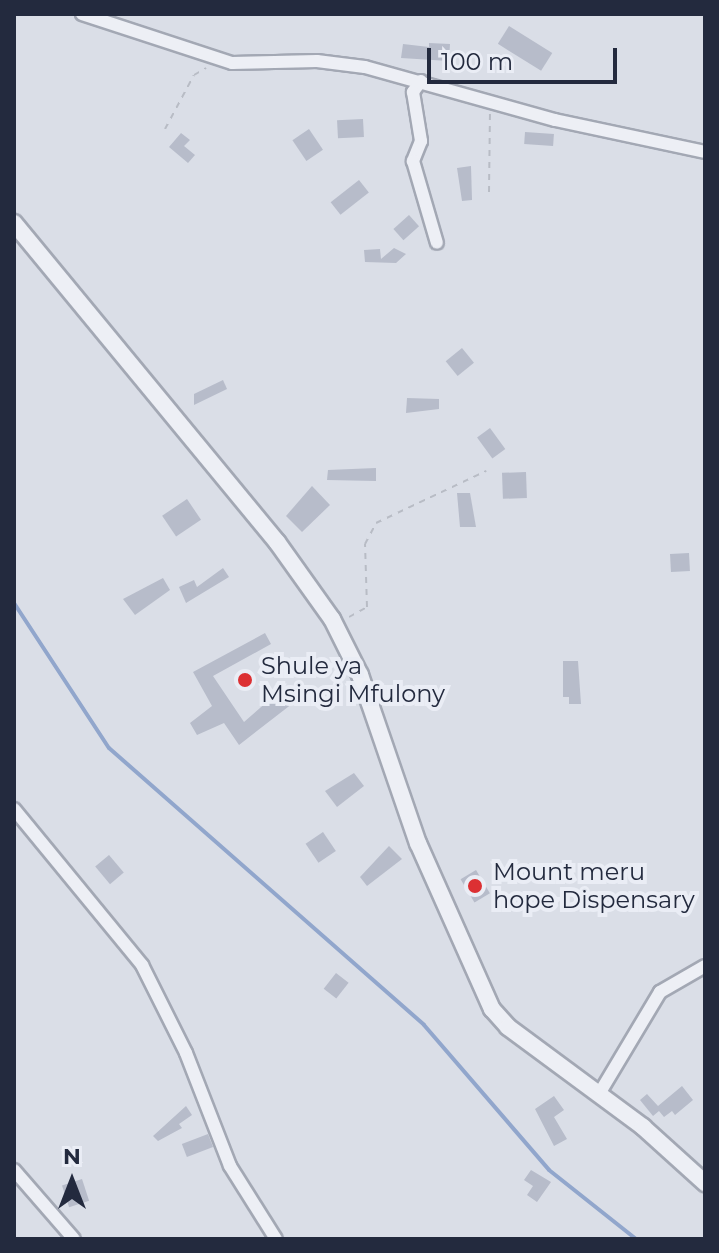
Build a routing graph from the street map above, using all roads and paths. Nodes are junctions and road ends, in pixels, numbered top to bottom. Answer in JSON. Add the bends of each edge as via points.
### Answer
{"nodes":[{"id":1,"x":82,"y":14,"type":"edge"},
{"id":2,"x":227,"y":61,"type":"junction"},
{"id":3,"x":421,"y":81,"type":"junction"},
{"id":4,"x":490,"y":100,"type":"junction"},
{"id":5,"x":165,"y":129,"type":"dead end"},
{"id":6,"x":705,"y":152,"type":"edge"},
{"id":7,"x":489,"y":192,"type":"dead end"},
{"id":8,"x":14,"y":223,"type":"edge"},
{"id":9,"x":437,"y":243,"type":"dead end"},
{"id":10,"x":486,"y":471,"type":"dead end"},
{"id":11,"x":332,"y":619,"type":"junction"},
{"id":12,"x":14,"y":809,"type":"edge"},
{"id":13,"x":705,"y":966,"type":"edge"},
{"id":14,"x":599,"y":1094,"type":"junction"},
{"id":15,"x":14,"y":1170,"type":"edge"},
{"id":16,"x":705,"y":1183,"type":"edge"},
{"id":17,"x":74,"y":1239,"type":"edge"},
{"id":18,"x":276,"y":1239,"type":"edge"}],
"edges":[{"from":1,"to":2,"type":"street"},
{"from":2,"to":3,"type":"street","via":[[259,66],[328,62]]},
{"from":2,"to":5,"type":"path","via":[[196,72]]},
{"from":3,"to":4,"type":"street"},
{"from":3,"to":9,"type":"street","via":[[413,92],[421,141],[413,161]]},
{"from":4,"to":6,"type":"street"},
{"from":4,"to":7,"type":"path"},
{"from":8,"to":11,"type":"street","via":[[277,542]]},
{"from":10,"to":11,"type":"path","via":[[376,523],[365,544],[367,607],[355,616]]},
{"from":11,"to":14,"type":"street","via":[[360,675],[418,843],[492,1009],[508,1027]]},
{"from":12,"to":18,"type":"street","via":[[142,965],[186,1053],[230,1166]]},
{"from":13,"to":14,"type":"street","via":[[660,992]]},
{"from":14,"to":16,"type":"street"},
{"from":15,"to":17,"type":"street"}]}
